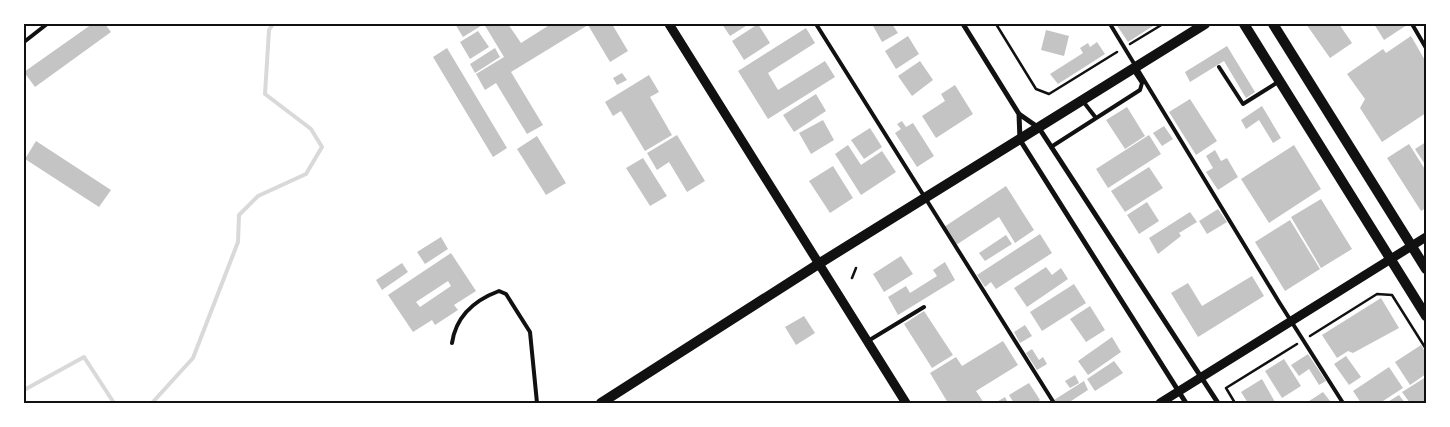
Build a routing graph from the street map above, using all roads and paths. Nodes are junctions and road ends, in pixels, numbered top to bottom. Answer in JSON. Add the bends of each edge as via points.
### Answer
{"nodes":[{"id":1,"x":47,"y":24,"type":"edge"},
{"id":2,"x":669,"y":24,"type":"edge"},
{"id":3,"x":816,"y":24,"type":"edge"},
{"id":4,"x":962,"y":24,"type":"edge"},
{"id":5,"x":996,"y":24,"type":"edge"},
{"id":6,"x":1110,"y":24,"type":"edge"},
{"id":7,"x":1163,"y":24,"type":"edge"},
{"id":8,"x":1205,"y":24,"type":"edge"},
{"id":9,"x":1244,"y":24,"type":"edge"},
{"id":10,"x":1273,"y":24,"type":"edge"},
{"id":11,"x":1412,"y":24,"type":"edge"},
{"id":12,"x":24,"y":42,"type":"edge"},
{"id":13,"x":1125,"y":47,"type":"junction"},
{"id":14,"x":1426,"y":48,"type":"edge"},
{"id":15,"x":1135,"y":67,"type":"junction"},
{"id":16,"x":1219,"y":67,"type":"dead end"},
{"id":17,"x":1280,"y":81,"type":"junction"},
{"id":18,"x":1082,"y":100,"type":"junction"},
{"id":19,"x":1018,"y":114,"type":"junction"},
{"id":20,"x":1096,"y":118,"type":"junction"},
{"id":21,"x":1039,"y":128,"type":"junction"},
{"id":22,"x":1020,"y":140,"type":"junction"},
{"id":23,"x":1051,"y":147,"type":"junction"},
{"id":24,"x":926,"y":199,"type":"junction"},
{"id":25,"x":1426,"y":236,"type":"edge"},
{"id":26,"x":1412,"y":246,"type":"junction"},
{"id":27,"x":1390,"y":259,"type":"junction"},
{"id":28,"x":820,"y":263,"type":"junction"},
{"id":29,"x":856,"y":268,"type":"dead end"},
{"id":30,"x":1426,"y":269,"type":"edge"},
{"id":31,"x":852,"y":278,"type":"dead end"},
{"id":32,"x":924,"y":307,"type":"dead end"},
{"id":33,"x":1426,"y":316,"type":"edge"},
{"id":34,"x":1291,"y":322,"type":"junction"},
{"id":35,"x":1303,"y":340,"type":"junction"},
{"id":36,"x":868,"y":341,"type":"junction"},
{"id":37,"x":452,"y":343,"type":"dead end"},
{"id":38,"x":1426,"y":349,"type":"edge"},
{"id":39,"x":1202,"y":378,"type":"junction"},
{"id":40,"x":1179,"y":392,"type":"junction"},
{"id":41,"x":537,"y":403,"type":"edge"},
{"id":42,"x":601,"y":403,"type":"edge"},
{"id":43,"x":906,"y":403,"type":"edge"},
{"id":44,"x":1054,"y":403,"type":"edge"},
{"id":45,"x":1160,"y":403,"type":"edge"},
{"id":46,"x":1186,"y":403,"type":"edge"},
{"id":47,"x":1218,"y":403,"type":"edge"},
{"id":48,"x":1235,"y":403,"type":"edge"},
{"id":49,"x":1343,"y":403,"type":"edge"}],
"edges":[{"from":1,"to":12,"type":"lane"},
{"from":2,"to":28,"type":"street"},
{"from":3,"to":24,"type":"lane"},
{"from":4,"to":19,"type":"street"},
{"from":5,"to":13,"type":"path","via":[[1036,89],[1048,94]]},
{"from":6,"to":13,"type":"lane"},
{"from":7,"to":13,"type":"path"},
{"from":8,"to":15,"type":"main road"},
{"from":9,"to":17,"type":"main road"},
{"from":10,"to":26,"type":"main road"},
{"from":11,"to":14,"type":"lane"},
{"from":13,"to":15,"type":"lane"},
{"from":15,"to":18,"type":"main road"},
{"from":15,"to":20,"type":"lane","via":[[1142,83],[1140,90]]},
{"from":15,"to":34,"type":"lane"},
{"from":16,"to":17,"type":"lane","via":[[1243,104]]},
{"from":17,"to":27,"type":"main road"},
{"from":18,"to":20,"type":"lane"},
{"from":18,"to":21,"type":"main road"},
{"from":19,"to":21,"type":"street"},
{"from":19,"to":22,"type":"street"},
{"from":20,"to":23,"type":"lane"},
{"from":21,"to":22,"type":"main road"},
{"from":21,"to":23,"type":"street"},
{"from":22,"to":24,"type":"main road"},
{"from":22,"to":40,"type":"street"},
{"from":23,"to":39,"type":"street"},
{"from":24,"to":28,"type":"main road"},
{"from":24,"to":44,"type":"lane"},
{"from":25,"to":26,"type":"street"},
{"from":26,"to":27,"type":"street"},
{"from":26,"to":30,"type":"main road"},
{"from":27,"to":33,"type":"main road"},
{"from":27,"to":34,"type":"street"},
{"from":28,"to":36,"type":"street"},
{"from":28,"to":42,"type":"main road"},
{"from":29,"to":31,"type":"path"},
{"from":32,"to":36,"type":"lane"},
{"from":34,"to":35,"type":"lane"},
{"from":34,"to":39,"type":"street"},
{"from":35,"to":38,"type":"path","via":[[1377,294],[1392,295]]},
{"from":35,"to":48,"type":"path","via":[[1226,388]]},
{"from":35,"to":49,"type":"lane"},
{"from":36,"to":43,"type":"street"},
{"from":37,"to":41,"type":"lane","via":[[454,329],[461,316],[492,294],[499,291],[506,294],[530,332]]},
{"from":39,"to":40,"type":"street"},
{"from":39,"to":47,"type":"street"},
{"from":40,"to":45,"type":"street"},
{"from":40,"to":46,"type":"street"}]}
